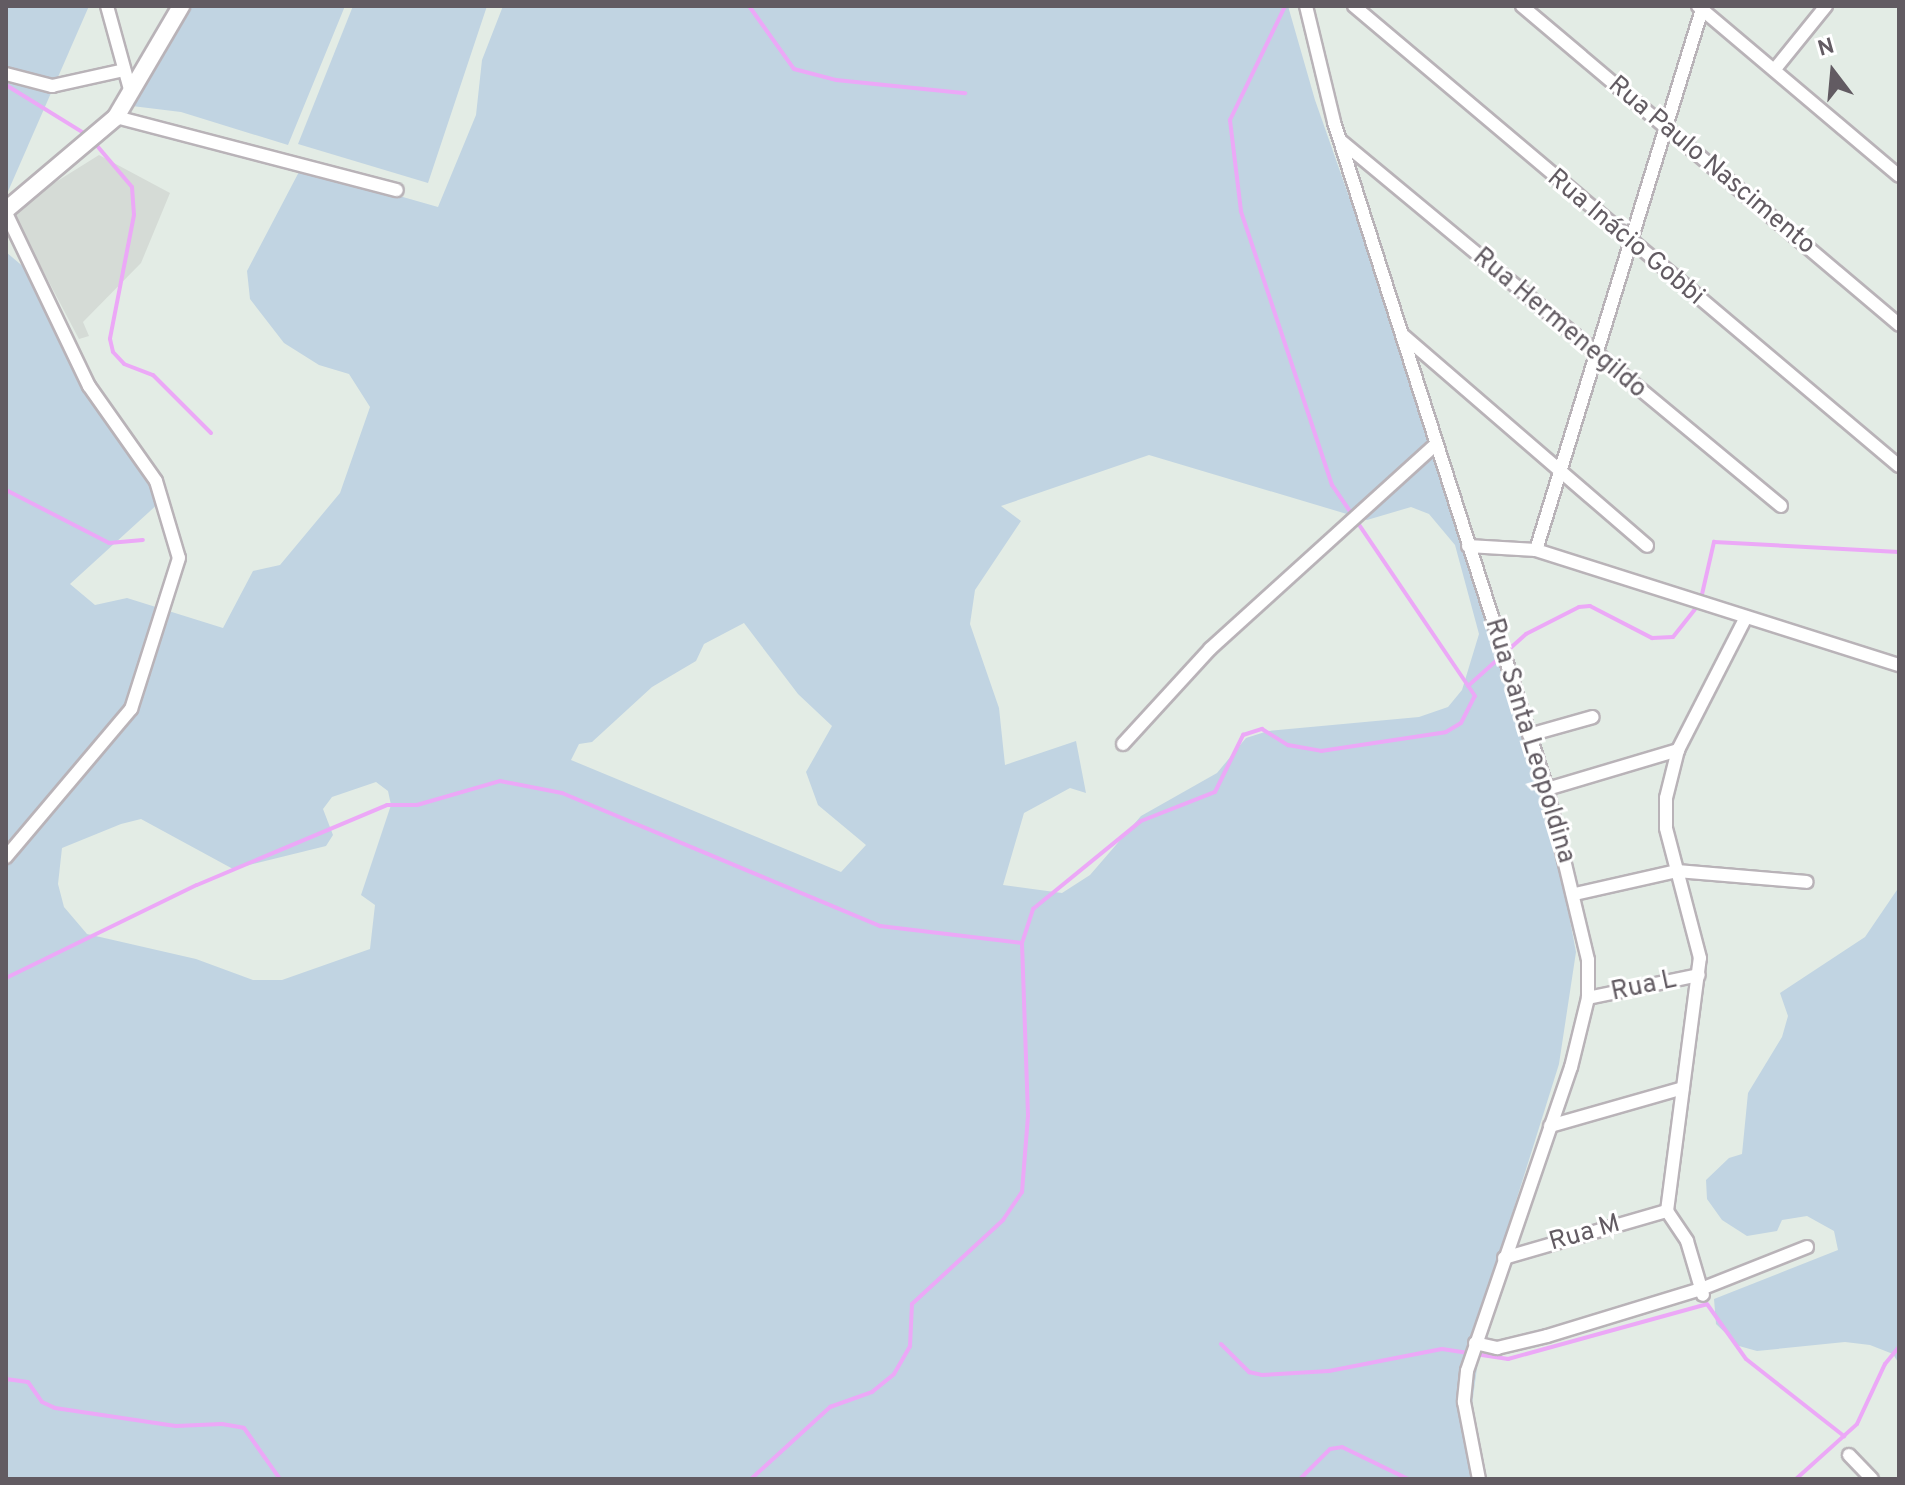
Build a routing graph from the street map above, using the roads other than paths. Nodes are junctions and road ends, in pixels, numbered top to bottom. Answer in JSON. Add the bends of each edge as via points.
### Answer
{"nodes":[{"id":1,"x":107,"y":6,"type":"edge"},
{"id":2,"x":181,"y":6,"type":"edge"},
{"id":3,"x":1306,"y":6,"type":"edge"},
{"id":4,"x":1354,"y":6,"type":"edge"},
{"id":5,"x":1522,"y":6,"type":"edge"},
{"id":6,"x":1826,"y":6,"type":"edge"},
{"id":7,"x":1701,"y":7,"type":"edge"},
{"id":8,"x":1775,"y":69,"type":"junction"},
{"id":9,"x":124,"y":70,"type":"junction"},
{"id":10,"x":6,"y":74,"type":"edge"},
{"id":11,"x":131,"y":93,"type":"junction"},
{"id":12,"x":116,"y":117,"type":"junction"},
{"id":13,"x":1666,"y":128,"type":"junction"},
{"id":14,"x":1340,"y":140,"type":"junction"},
{"id":15,"x":1899,"y":176,"type":"edge"},
{"id":16,"x":397,"y":190,"type":"dead end"},
{"id":17,"x":6,"y":212,"type":"edge"},
{"id":18,"x":1631,"y":244,"type":"junction"},
{"id":19,"x":1899,"y":325,"type":"edge"},
{"id":20,"x":1403,"y":335,"type":"junction"},
{"id":21,"x":1597,"y":357,"type":"junction"},
{"id":22,"x":1436,"y":444,"type":"junction"},
{"id":23,"x":1899,"y":466,"type":"edge"},
{"id":24,"x":1564,"y":469,"type":"junction"},
{"id":25,"x":1781,"y":506,"type":"dead end"},
{"id":26,"x":1468,"y":546,"type":"junction"},
{"id":27,"x":1647,"y":546,"type":"dead end"},
{"id":28,"x":1536,"y":550,"type":"junction"},
{"id":29,"x":1746,"y":617,"type":"junction"},
{"id":30,"x":1899,"y":665,"type":"edge"},
{"id":31,"x":1593,"y":717,"type":"dead end"},
{"id":32,"x":1529,"y":735,"type":"junction"},
{"id":33,"x":1123,"y":744,"type":"dead end"},
{"id":34,"x":1678,"y":750,"type":"junction"},
{"id":35,"x":1547,"y":789,"type":"junction"},
{"id":36,"x":6,"y":857,"type":"edge"},
{"id":37,"x":1677,"y":871,"type":"junction"},
{"id":38,"x":1807,"y":882,"type":"dead end"},
{"id":39,"x":1575,"y":894,"type":"junction"},
{"id":40,"x":1699,"y":975,"type":"junction"},
{"id":41,"x":1588,"y":998,"type":"junction"},
{"id":42,"x":1683,"y":1088,"type":"junction"},
{"id":43,"x":1550,"y":1126,"type":"junction"},
{"id":44,"x":1667,"y":1211,"type":"junction"},
{"id":45,"x":1807,"y":1247,"type":"dead end"},
{"id":46,"x":1504,"y":1258,"type":"junction"},
{"id":47,"x":1702,"y":1292,"type":"junction"},
{"id":48,"x":1475,"y":1343,"type":"junction"},
{"id":49,"x":1849,"y":1455,"type":"dead end"},
{"id":50,"x":1479,"y":1479,"type":"edge"},
{"id":51,"x":1872,"y":1479,"type":"edge"}],
"edges":[{"from":1,"to":9,"type":"street"},
{"from":2,"to":11,"type":"street"},
{"from":3,"to":14,"type":"street","name":"Rua Santa Leopoldina"},
{"from":4,"to":18,"type":"street","name":"Rua Inácio Gobbi"},
{"from":5,"to":13,"type":"street","name":"Rua Paulo Nascimento"},
{"from":6,"to":8,"type":"street"},
{"from":7,"to":8,"type":"street"},
{"from":7,"to":13,"type":"street"},
{"from":8,"to":15,"type":"street"},
{"from":9,"to":10,"type":"street","via":[[52,86]]},
{"from":9,"to":11,"type":"street"},
{"from":11,"to":12,"type":"street"},
{"from":12,"to":16,"type":"street"},
{"from":12,"to":17,"type":"street"},
{"from":13,"to":18,"type":"street"},
{"from":13,"to":19,"type":"street","name":"Rua Paulo Nascimento"},
{"from":14,"to":20,"type":"street","name":"Rua Santa Leopoldina"},
{"from":14,"to":21,"type":"street","name":"Rua Hermenegildo"},
{"from":17,"to":36,"type":"street","via":[[73,342],[89,386],[156,481],[179,558],[131,709]]},
{"from":18,"to":21,"type":"street"},
{"from":18,"to":23,"type":"street","name":"Rua Inácio Gobbi"},
{"from":20,"to":22,"type":"street","name":"Rua Santa Leopoldina"},
{"from":20,"to":24,"type":"street"},
{"from":21,"to":24,"type":"street"},
{"from":21,"to":25,"type":"street","name":"Rua Hermenegildo"},
{"from":22,"to":26,"type":"street","name":"Rua Santa Leopoldina"},
{"from":22,"to":33,"type":"street","via":[[1210,649]]},
{"from":24,"to":27,"type":"street"},
{"from":24,"to":28,"type":"street"},
{"from":26,"to":28,"type":"street"},
{"from":26,"to":32,"type":"street","name":"Rua Santa Leopoldina"},
{"from":28,"to":29,"type":"street"},
{"from":29,"to":30,"type":"street"},
{"from":29,"to":34,"type":"street"},
{"from":31,"to":32,"type":"street"},
{"from":32,"to":35,"type":"street","name":"Rua Santa Leopoldina"},
{"from":34,"to":35,"type":"street"},
{"from":34,"to":37,"type":"street","via":[[1664,812]]},
{"from":35,"to":39,"type":"street","name":"Rua Santa Leopoldina"},
{"from":37,"to":38,"type":"street"},
{"from":37,"to":39,"type":"street"},
{"from":37,"to":40,"type":"street","via":[[1700,949]]},
{"from":39,"to":41,"type":"street","name":"Rua Santa Leopoldina","via":[[1588,960]]},
{"from":40,"to":41,"type":"street","name":"Rua L"},
{"from":40,"to":42,"type":"street"},
{"from":41,"to":43,"type":"street","name":"Rua Santa Leopoldina"},
{"from":42,"to":43,"type":"street"},
{"from":42,"to":44,"type":"street"},
{"from":43,"to":46,"type":"street","name":"Rua Santa Leopoldina"},
{"from":44,"to":46,"type":"street","name":"Rua M"},
{"from":44,"to":47,"type":"street","via":[[1687,1241]]},
{"from":45,"to":47,"type":"street"},
{"from":46,"to":48,"type":"street","name":"Rua Santa Leopoldina"},
{"from":47,"to":48,"type":"street","via":[[1497,1348]]},
{"from":48,"to":50,"type":"street","name":"Rua Santa Leopoldina","via":[[1464,1402]]},
{"from":49,"to":51,"type":"street"}]}
